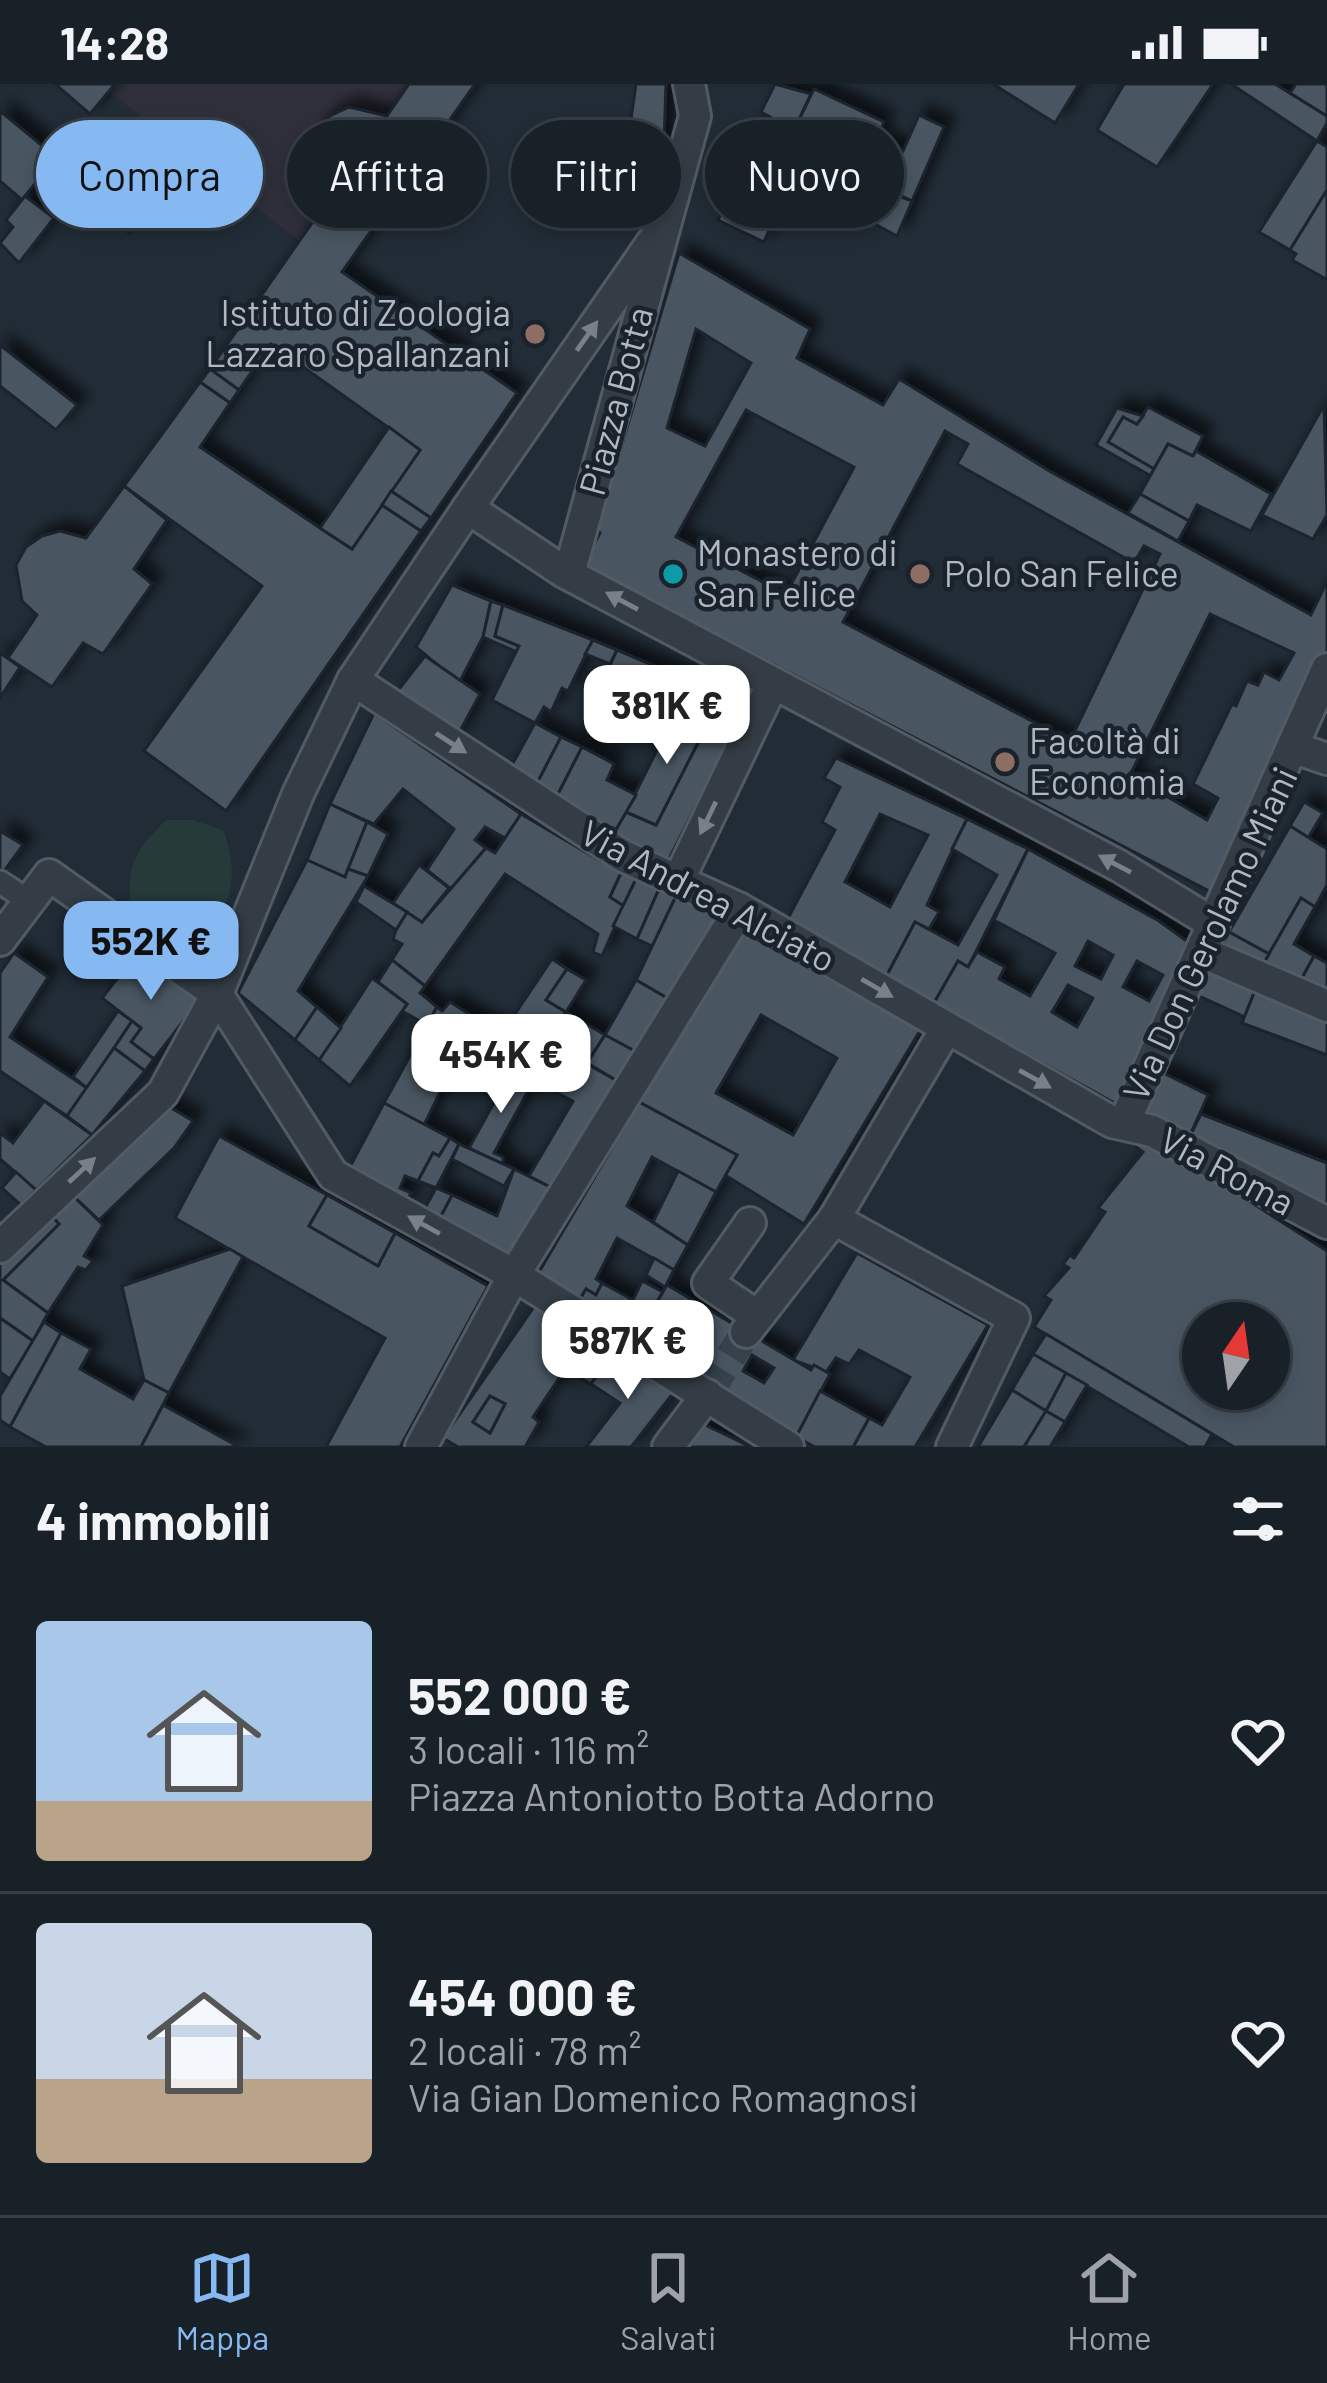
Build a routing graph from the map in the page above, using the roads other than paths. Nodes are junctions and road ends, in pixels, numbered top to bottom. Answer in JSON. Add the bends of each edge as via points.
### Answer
{"nodes":[{"id":1,"x":689,"y":84,"type":"edge"},
{"id":2,"x":681,"y":165,"type":"edge"},
{"id":3,"x":662,"y":228,"type":"edge"},
{"id":4,"x":663,"y":228,"type":"edge"},
{"id":5,"x":468,"y":508,"type":"junction"},
{"id":6,"x":569,"y":574,"type":"junction"},
{"id":7,"x":1327,"y":669,"type":"edge"},
{"id":8,"x":353,"y":680,"type":"junction"},
{"id":9,"x":772,"y":683,"type":"junction"},
{"id":10,"x":1295,"y":748,"type":"junction"},
{"id":11,"x":1327,"y":759,"type":"edge"},
{"id":12,"x":680,"y":877,"type":"junction"},
{"id":13,"x":0,"y":882,"type":"edge"},
{"id":14,"x":29,"y":901,"type":"junction"},
{"id":15,"x":740,"y":909,"type":"junction"},
{"id":16,"x":1209,"y":939,"type":"junction"},
{"id":17,"x":0,"y":940,"type":"edge"},
{"id":18,"x":217,"y":994,"type":"junction"},
{"id":19,"x":1327,"y":1006,"type":"edge"},
{"id":20,"x":946,"y":1028,"type":"junction"},
{"id":21,"x":1125,"y":1121,"type":"junction"},
{"id":22,"x":834,"y":1220,"type":"junction"},
{"id":23,"x":750,"y":1222,"type":"dead end"},
{"id":24,"x":1327,"y":1223,"type":"edge"},
{"id":25,"x":0,"y":1247,"type":"edge"},
{"id":26,"x":514,"y":1275,"type":"junction"},
{"id":27,"x":707,"y":1395,"type":"junction"},
{"id":28,"x":421,"y":1447,"type":"edge"},
{"id":29,"x":668,"y":1447,"type":"edge"},
{"id":30,"x":788,"y":1447,"type":"edge"},
{"id":31,"x":952,"y":1447,"type":"edge"}],
"edges":[{"from":1,"to":2,"type":"street","name":"Piazza Botta","via":[[695,116]]},
{"from":5,"to":3,"type":"street","one_way":true},
{"from":4,"to":6,"type":"street","name":"Piazza Botta"},
{"from":5,"to":6,"type":"street"},
{"from":5,"to":8,"type":"street"},
{"from":9,"to":6,"type":"street","one_way":true},
{"from":7,"to":10,"type":"street","name":"Via Don Gerolamo Miani"},
{"from":8,"to":12,"type":"street","name":"Via Andrea Alciato","one_way":true,"via":[[623,856]]},
{"from":8,"to":18,"type":"street"},
{"from":9,"to":12,"type":"street","one_way":true},
{"from":16,"to":9,"type":"street","one_way":true,"via":[[1150,882]]},
{"from":10,"to":11,"type":"street"},
{"from":10,"to":16,"type":"street","name":"Via Don Gerolamo Miani"},
{"from":12,"to":15,"type":"street","name":"Via Andrea Alciato"},
{"from":13,"to":14,"type":"street"},
{"from":14,"to":17,"type":"street"},
{"from":14,"to":18,"type":"street","via":[[49,875]]},
{"from":15,"to":20,"type":"street","name":"Via Andrea Alciato","one_way":true},
{"from":15,"to":26,"type":"street"},
{"from":16,"to":19,"type":"street"},
{"from":16,"to":21,"type":"street","name":"Via Don Gerolamo Miani"},
{"from":25,"to":18,"type":"street","one_way":true,"via":[[163,1093]]},
{"from":26,"to":18,"type":"street","one_way":true,"via":[[333,1175]]},
{"from":20,"to":21,"type":"street","name":"Via Andrea Alciato","one_way":true,"via":[[1112,1122]]},
{"from":20,"to":22,"type":"street"},
{"from":21,"to":24,"type":"street","name":"Via Roma"},
{"from":22,"to":23,"type":"street","via":[[752,1324],[708,1283]]},
{"from":22,"to":31,"type":"street","via":[[1014,1318]]},
{"from":26,"to":27,"type":"street"},
{"from":26,"to":28,"type":"street"},
{"from":27,"to":29,"type":"street"},
{"from":27,"to":30,"type":"street"}]}
